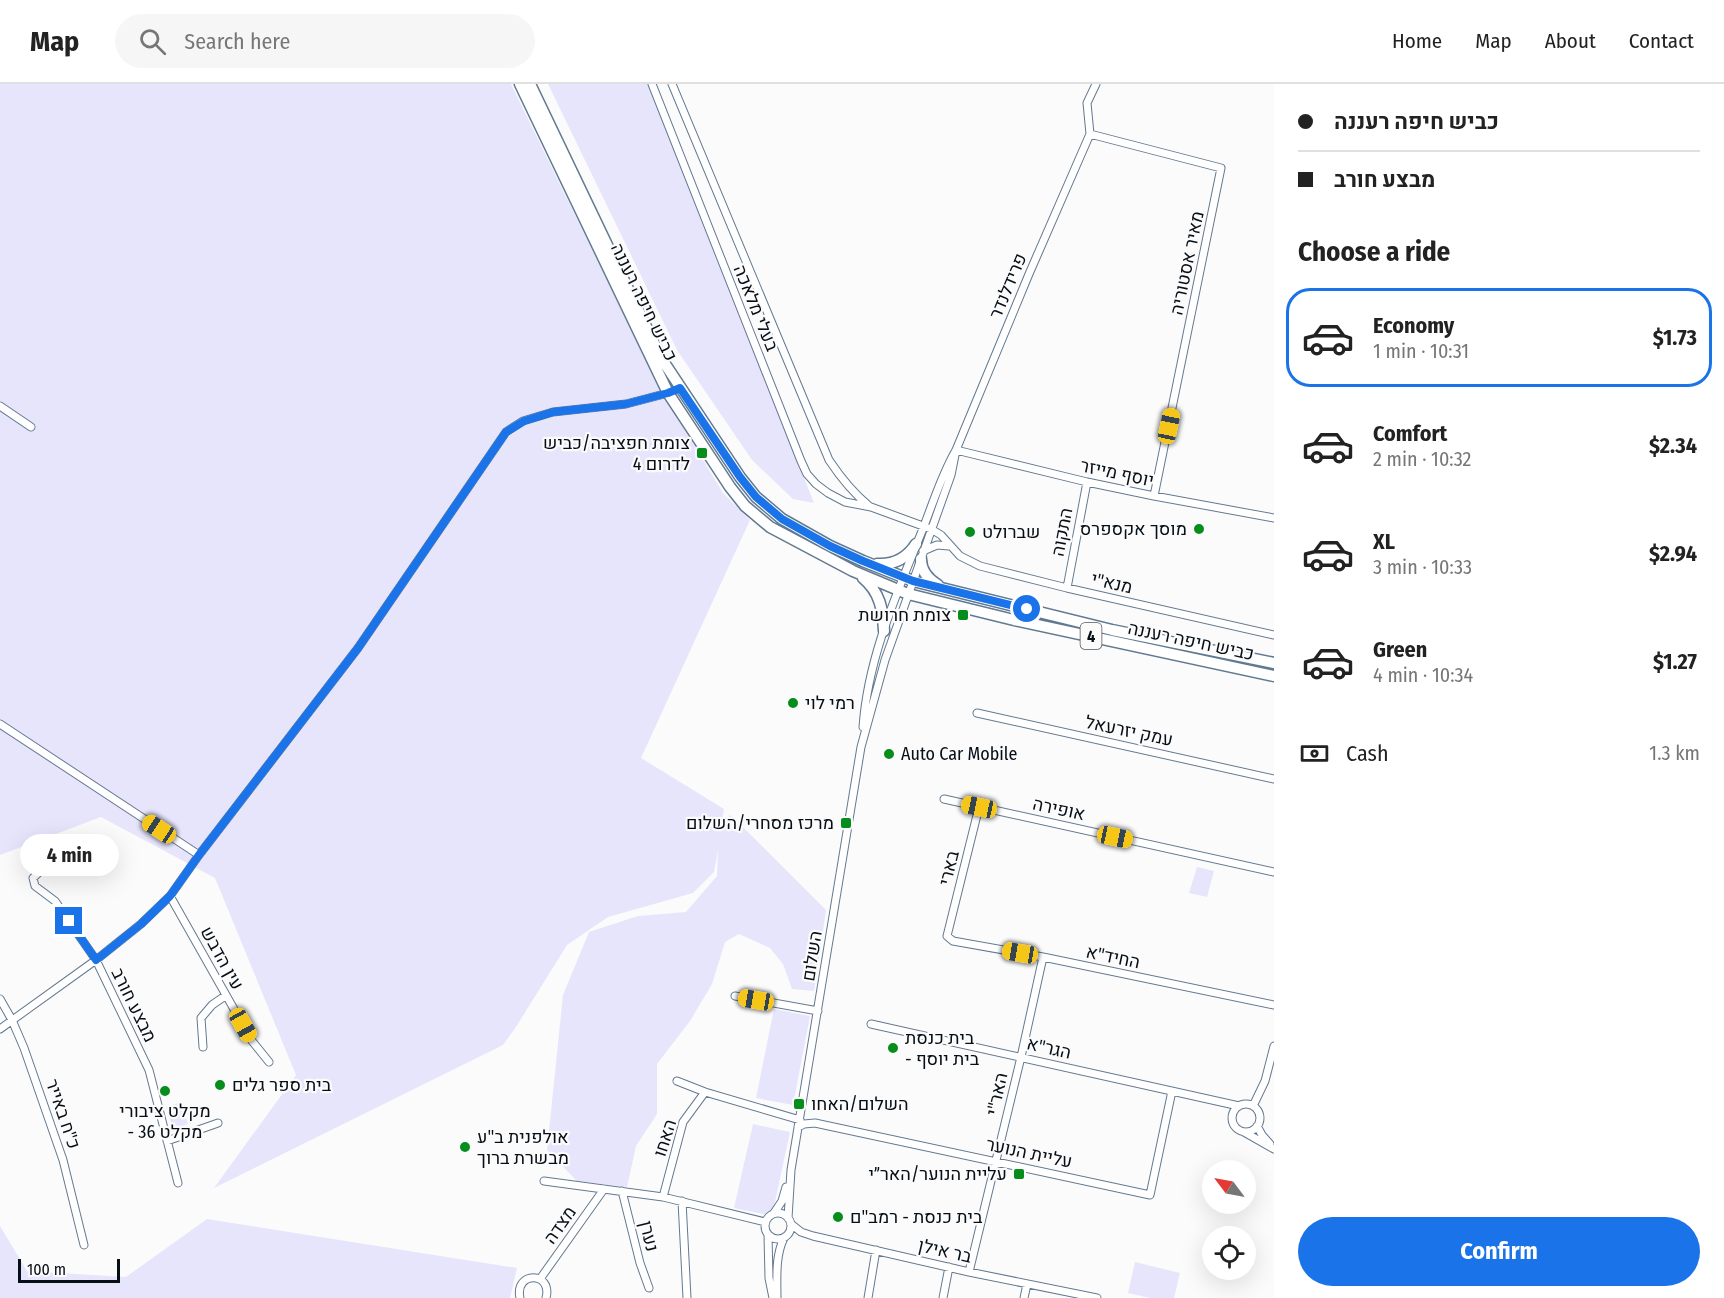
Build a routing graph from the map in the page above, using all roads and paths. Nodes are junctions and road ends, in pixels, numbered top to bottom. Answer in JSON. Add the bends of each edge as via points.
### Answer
{"nodes":[{"id":1,"x":520,"y":84,"type":"edge"},
{"id":2,"x":530,"y":84,"type":"edge"},
{"id":3,"x":652,"y":84,"type":"edge"},
{"id":4,"x":672,"y":84,"type":"edge"},
{"id":5,"x":1096,"y":84,"type":"edge"},
{"id":6,"x":1090,"y":134,"type":"junction"},
{"id":7,"x":680,"y":388,"type":"junction"},
{"id":8,"x":668,"y":393,"type":"junction"},
{"id":9,"x":0,"y":406,"type":"edge"},
{"id":10,"x":31,"y":427,"type":"dead end"},
{"id":11,"x":956,"y":450,"type":"junction"},
{"id":12,"x":1088,"y":482,"type":"junction"},
{"id":13,"x":1154,"y":496,"type":"junction"},
{"id":14,"x":871,"y":507,"type":"junction"},
{"id":15,"x":1274,"y":518,"type":"edge"},
{"id":16,"x":927,"y":527,"type":"junction"},
{"id":17,"x":949,"y":546,"type":"junction"},
{"id":18,"x":920,"y":551,"type":"junction"},
{"id":19,"x":870,"y":564,"type":"junction"},
{"id":20,"x":853,"y":571,"type":"junction"},
{"id":21,"x":908,"y":579,"type":"junction"},
{"id":22,"x":1067,"y":588,"type":"junction"},
{"id":23,"x":943,"y":589,"type":"junction"},
{"id":24,"x":903,"y":592,"type":"junction"},
{"id":25,"x":884,"y":631,"type":"junction"},
{"id":26,"x":1274,"y":635,"type":"edge"},
{"id":27,"x":1274,"y":663,"type":"edge"},
{"id":28,"x":1274,"y":676,"type":"edge"},
{"id":29,"x":977,"y":713,"type":"dead end"},
{"id":30,"x":0,"y":724,"type":"edge"},
{"id":31,"x":861,"y":747,"type":"junction"},
{"id":32,"x":1274,"y":778,"type":"edge"},
{"id":33,"x":944,"y":799,"type":"dead end"},
{"id":34,"x":979,"y":807,"type":"junction"},
{"id":35,"x":199,"y":855,"type":"junction"},
{"id":36,"x":47,"y":865,"type":"dead end"},
{"id":37,"x":1274,"y":872,"type":"edge"},
{"id":38,"x":170,"y":896,"type":"junction"},
{"id":39,"x":947,"y":936,"type":"joint"},
{"id":40,"x":1043,"y":957,"type":"junction"},
{"id":41,"x":96,"y":960,"type":"junction"},
{"id":42,"x":225,"y":996,"type":"junction"},
{"id":43,"x":735,"y":996,"type":"dead end"},
{"id":44,"x":0,"y":999,"type":"edge"},
{"id":45,"x":1274,"y":1005,"type":"edge"},
{"id":46,"x":818,"y":1011,"type":"junction"},
{"id":47,"x":12,"y":1020,"type":"junction"},
{"id":48,"x":871,"y":1024,"type":"dead end"},
{"id":49,"x":0,"y":1029,"type":"edge"},
{"id":50,"x":1274,"y":1046,"type":"edge"},
{"id":51,"x":203,"y":1047,"type":"dead end"},
{"id":52,"x":1021,"y":1057,"type":"junction"},
{"id":53,"x":269,"y":1062,"type":"dead end"},
{"id":54,"x":677,"y":1081,"type":"dead end"},
{"id":55,"x":1172,"y":1091,"type":"junction"},
{"id":56,"x":705,"y":1092,"type":"junction"},
{"id":57,"x":1221,"y":1102,"type":"junction"},
{"id":58,"x":1239,"y":1106,"type":"junction"},
{"id":59,"x":1253,"y":1106,"type":"junction"},
{"id":60,"x":1233,"y":1119,"type":"junction"},
{"id":61,"x":218,"y":1123,"type":"dead end"},
{"id":62,"x":799,"y":1124,"type":"junction"},
{"id":63,"x":1257,"y":1126,"type":"junction"},
{"id":64,"x":1242,"y":1131,"type":"junction"},
{"id":65,"x":167,"y":1141,"type":"junction"},
{"id":66,"x":996,"y":1161,"type":"junction"},
{"id":67,"x":791,"y":1170,"type":"junction"},
{"id":68,"x":544,"y":1181,"type":"dead end"},
{"id":69,"x":178,"y":1184,"type":"dead end"},
{"id":70,"x":604,"y":1189,"type":"junction"},
{"id":71,"x":622,"y":1191,"type":"junction"},
{"id":72,"x":663,"y":1197,"type":"junction"},
{"id":73,"x":682,"y":1201,"type":"junction"},
{"id":74,"x":774,"y":1214,"type":"junction"},
{"id":75,"x":789,"y":1221,"type":"junction"},
{"id":76,"x":765,"y":1222,"type":"junction"},
{"id":77,"x":768,"y":1235,"type":"junction"},
{"id":78,"x":784,"y":1238,"type":"junction"},
{"id":79,"x":84,"y":1245,"type":"dead end"},
{"id":80,"x":876,"y":1250,"type":"junction"},
{"id":81,"x":949,"y":1267,"type":"junction"},
{"id":82,"x":969,"y":1272,"type":"junction"},
{"id":83,"x":540,"y":1279,"type":"junction"},
{"id":84,"x":1027,"y":1284,"type":"junction"},
{"id":85,"x":649,"y":1288,"type":"dead end"},
{"id":86,"x":520,"y":1298,"type":"edge"},
{"id":87,"x":546,"y":1298,"type":"edge"},
{"id":88,"x":687,"y":1298,"type":"edge"},
{"id":89,"x":775,"y":1298,"type":"edge"},
{"id":90,"x":868,"y":1298,"type":"edge"},
{"id":91,"x":942,"y":1298,"type":"edge"},
{"id":92,"x":1024,"y":1298,"type":"edge"},
{"id":93,"x":1097,"y":1298,"type":"edge"}],
"edges":[{"from":1,"to":8,"type":"highway","name":"כביש חיפה רעננה","number":"4"},
{"from":2,"to":7,"type":"highway","name":"כביש חיפה רעננה","number":"4","via":[[661,358]]},
{"from":3,"to":14,"type":"street","name":"בעלי מלאכה","via":[[801,461],[812,479],[828,493],[845,502]]},
{"from":4,"to":14,"type":"street","name":"בעלי מלאכה","via":[[829,460],[854,493]]},
{"from":5,"to":6,"type":"street","via":[[1086,103]]},
{"from":6,"to":11,"type":"street","name":"פרידלנדר"},
{"from":6,"to":13,"type":"street","name":"מאיר אסטוריה","via":[[1221,168]]},
{"from":7,"to":8,"type":"street"},
{"from":7,"to":19,"type":"highway","name":"כביש חיפה רעננה","number":"4","via":[[756,497],[782,519]]},
{"from":8,"to":20,"type":"highway","name":"כביש חיפה רעננה","number":"4","via":[[746,506],[770,527]]},
{"from":8,"to":35,"type":"street","via":[[626,404],[553,412],[524,421],[506,432],[358,648]]},
{"from":9,"to":10,"type":"street"},
{"from":11,"to":12,"type":"street","name":"יוסף מייזר"},
{"from":11,"to":16,"type":"street","name":"פרידלנדר","via":[[951,475]]},
{"from":12,"to":13,"type":"street","name":"יוסף מייזר"},
{"from":12,"to":22,"type":"street","name":"התקוה"},
{"from":13,"to":15,"type":"street","name":"יוסף מייזר"},
{"from":14,"to":16,"type":"street","name":"בעלי מלאכה"},
{"from":16,"to":17,"type":"street","name":"מנא\"י"},
{"from":16,"to":18,"type":"street","name":"פרידלנדר"},
{"from":17,"to":18,"type":"street","via":[[937,545]]},
{"from":17,"to":22,"type":"street","name":"מנא\"י","via":[[980,566]]},
{"from":18,"to":19,"type":"highway","via":[[894,562]]},
{"from":18,"to":21,"type":"street","name":"פרידלנדר"},
{"from":18,"to":21,"type":"street","name":"פרידלנדר"},
{"from":18,"to":23,"type":"highway","via":[[927,576]]},
{"from":19,"to":21,"type":"highway","name":"כביש חיפה רעננה","number":"4"},
{"from":20,"to":24,"type":"highway","name":"כביש חיפה רעננה","number":"4"},
{"from":20,"to":25,"type":"highway","via":[[876,592]]},
{"from":21,"to":23,"type":"highway","name":"כביש חיפה רעננה","number":"4"},
{"from":21,"to":24,"type":"street","name":"פרידלנדר"},
{"from":22,"to":26,"type":"street","name":"מנא\"י"},
{"from":23,"to":27,"type":"highway","name":"כביש חיפה רעננה","number":"4","via":[[1112,630]]},
{"from":24,"to":25,"type":"street","name":"השלום"},
{"from":24,"to":28,"type":"highway","name":"כביש חיפה רעננה","number":"4"},
{"from":24,"to":31,"type":"street","name":"השלום"},
{"from":25,"to":31,"type":"street","name":"השלום","via":[[874,659]]},
{"from":29,"to":32,"type":"street","name":"עמק יזרעאל"},
{"from":30,"to":35,"type":"street"},
{"from":31,"to":46,"type":"street","name":"השלום"},
{"from":33,"to":34,"type":"street","name":"אופירה"},
{"from":34,"to":37,"type":"street","name":"אופירה"},
{"from":34,"to":39,"type":"street","name":"בארי"},
{"from":35,"to":38,"type":"street"},
{"from":36,"to":41,"type":"street","name":"מבצע חורב","via":[[33,878],[34,886],[55,901]]},
{"from":38,"to":41,"type":"street"},
{"from":38,"to":42,"type":"street","name":"עין הדבש"},
{"from":39,"to":40,"type":"street","name":"החיד\"א","via":[[953,942]]},
{"from":40,"to":45,"type":"street","name":"החיד\"א"},
{"from":40,"to":52,"type":"street","name":"האר\"י"},
{"from":41,"to":47,"type":"street"},
{"from":41,"to":65,"type":"street","name":"מבצע חורב","via":[[149,1070]]},
{"from":42,"to":51,"type":"street","via":[[201,1018]]},
{"from":42,"to":53,"type":"street","name":"עין הדבש"},
{"from":43,"to":46,"type":"street"},
{"from":44,"to":47,"type":"street","name":"כ\"ח באייר"},
{"from":46,"to":62,"type":"street","name":"השלום"},
{"from":47,"to":49,"type":"street"},
{"from":47,"to":79,"type":"street","name":"כ\"ח באייר","via":[[63,1160]]},
{"from":48,"to":52,"type":"street","name":"הגר\"א"},
{"from":50,"to":59,"type":"street","via":[[1265,1081]]},
{"from":52,"to":55,"type":"street","name":"הגר\"א"},
{"from":52,"to":66,"type":"street","name":"האר\"י"},
{"from":54,"to":56,"type":"street"},
{"from":55,"to":57,"type":"street","name":"הגר\"א"},
{"from":55,"to":66,"type":"street","name":"עליית הנוער","via":[[1150,1195]]},
{"from":56,"to":62,"type":"street"},
{"from":56,"to":72,"type":"street","name":"האחו","via":[[683,1122]]},
{"from":57,"to":58,"type":"street","name":"הגר\"א"},
{"from":57,"to":60,"type":"street"},
{"from":58,"to":59,"type":"street"},
{"from":58,"to":60,"type":"street"},
{"from":59,"to":63,"type":"street","via":[[1260,1117]]},
{"from":60,"to":64,"type":"street"},
{"from":61,"to":65,"type":"street"},
{"from":62,"to":66,"type":"street","name":"עליית הנוער","via":[[815,1123]]},
{"from":62,"to":67,"type":"street","name":"השלום"},
{"from":63,"to":64,"type":"street"},
{"from":63,"to":64,"type":"street","via":[[1274,1149]]},
{"from":65,"to":69,"type":"street","name":"מבצע חורב"},
{"from":66,"to":82,"type":"street","name":"האר\"י"},
{"from":67,"to":74,"type":"street","name":"השלום"},
{"from":67,"to":75,"type":"street","name":"השלום"},
{"from":68,"to":70,"type":"street"},
{"from":70,"to":71,"type":"street"},
{"from":70,"to":83,"type":"street","name":"מצדה"},
{"from":71,"to":72,"type":"street"},
{"from":71,"to":85,"type":"street","name":"נערן"},
{"from":72,"to":73,"type":"street"},
{"from":73,"to":76,"type":"street"},
{"from":73,"to":88,"type":"street"},
{"from":74,"to":75,"type":"street","via":[[783,1214]]},
{"from":74,"to":76,"type":"street"},
{"from":75,"to":78,"type":"street","via":[[789,1233]]},
{"from":75,"to":80,"type":"street","name":"בר אילן","via":[[813,1236]]},
{"from":76,"to":77,"type":"street"},
{"from":77,"to":78,"type":"street"},
{"from":77,"to":89,"type":"street","via":[[769,1278]]},
{"from":78,"to":89,"type":"street","via":[[777,1263]]},
{"from":80,"to":81,"type":"street","name":"בר אילן"},
{"from":80,"to":90,"type":"street"},
{"from":81,"to":82,"type":"street","name":"בר אילן"},
{"from":81,"to":91,"type":"street"},
{"from":82,"to":84,"type":"street","name":"בר אילן"},
{"from":83,"to":86,"type":"street","via":[[523,1282]]},
{"from":83,"to":87,"type":"street","via":[[548,1290]]},
{"from":84,"to":92,"type":"street"},
{"from":84,"to":93,"type":"street","name":"בר אילן"}]}
